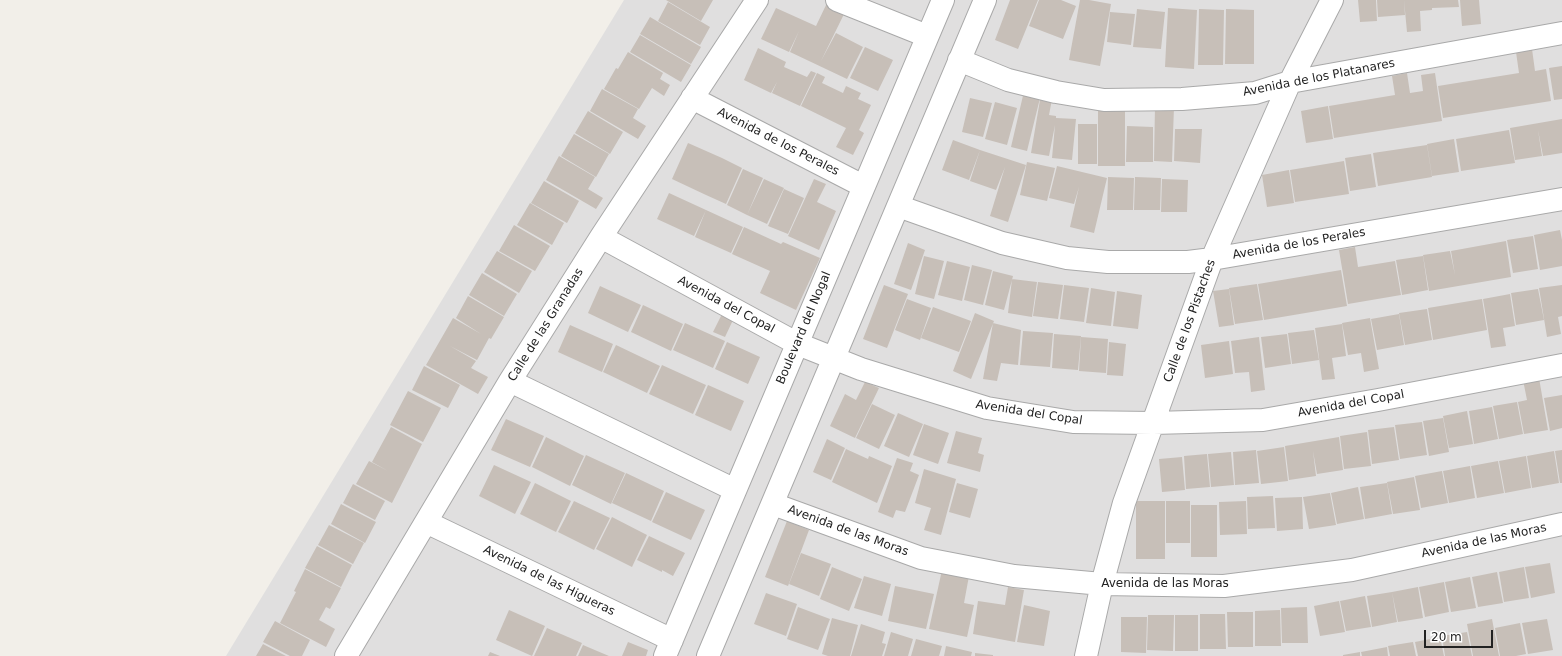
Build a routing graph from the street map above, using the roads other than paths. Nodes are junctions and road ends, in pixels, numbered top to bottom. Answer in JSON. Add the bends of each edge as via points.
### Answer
{"nodes":[{"id":1,"x":756,"y":0,"type":"edge"},
{"id":2,"x":837,"y":0,"type":"edge"},
{"id":3,"x":943,"y":0,"type":"edge"},
{"id":4,"x":985,"y":0,"type":"edge"},
{"id":5,"x":1332,"y":0,"type":"edge"},
{"id":6,"x":1562,"y":33,"type":"edge"},
{"id":7,"x":927,"y":36,"type":"junction"},
{"id":8,"x":959,"y":60,"type":"junction"},
{"id":9,"x":1290,"y":82,"type":"junction"},
{"id":10,"x":692,"y":98,"type":"junction"},
{"id":11,"x":863,"y":186,"type":"junction"},
{"id":12,"x":1562,"y":199,"type":"edge"},
{"id":13,"x":898,"y":206,"type":"junction"},
{"id":14,"x":601,"y":237,"type":"junction"},
{"id":15,"x":1212,"y":259,"type":"junction"},
{"id":16,"x":798,"y":344,"type":"junction"},
{"id":17,"x":833,"y":358,"type":"junction"},
{"id":18,"x":1562,"y":364,"type":"edge"},
{"id":19,"x":510,"y":381,"type":"junction"},
{"id":20,"x":1152,"y":423,"type":"junction"},
{"id":21,"x":735,"y":490,"type":"junction"},
{"id":22,"x":773,"y":504,"type":"junction"},
{"id":23,"x":426,"y":522,"type":"junction"},
{"id":24,"x":1562,"y":524,"type":"edge"},
{"id":25,"x":1102,"y":584,"type":"junction"},
{"id":26,"x":668,"y":648,"type":"edge"},
{"id":27,"x":346,"y":656,"type":"edge"},
{"id":28,"x":708,"y":656,"type":"edge"},
{"id":29,"x":1086,"y":656,"type":"edge"}],
"edges":[{"from":1,"to":10,"type":"street","name":"Calle de las Granadas"},
{"from":2,"to":7,"type":"street"},
{"from":3,"to":7,"type":"street","name":"Boulevard del Nogal"},
{"from":4,"to":8,"type":"street"},
{"from":5,"to":9,"type":"street","name":"Calle de los Pistaches"},
{"from":6,"to":9,"type":"street","name":"Avenida de los Platanares"},
{"from":7,"to":11,"type":"street","name":"Boulevard del Nogal"},
{"from":8,"to":9,"type":"street","name":"Avenida de los Platanares","via":[[1008,80],[1104,100],[1182,100],[1255,93]]},
{"from":8,"to":13,"type":"street"},
{"from":9,"to":15,"type":"street","name":"Calle de los Pistaches"},
{"from":10,"to":11,"type":"street","name":"Avenida de los Perales"},
{"from":10,"to":14,"type":"street","name":"Calle de las Granadas"},
{"from":11,"to":16,"type":"street","name":"Boulevard del Nogal"},
{"from":12,"to":15,"type":"street","name":"Avenida de los Perales"},
{"from":13,"to":15,"type":"street","name":"Avenida de los Perales","via":[[1002,243],[1067,258],[1108,262],[1188,262]]},
{"from":13,"to":17,"type":"street"},
{"from":14,"to":16,"type":"street","name":"Avenida del Copal"},
{"from":14,"to":19,"type":"street","name":"Calle de las Granadas"},
{"from":15,"to":20,"type":"street","name":"Calle de los Pistaches"},
{"from":16,"to":17,"type":"street","name":"Avenida del Copal"},
{"from":16,"to":21,"type":"street","name":"Boulevard del Nogal"},
{"from":17,"to":20,"type":"street","name":"Avenida del Copal","via":[[987,408],[1073,422]]},
{"from":17,"to":22,"type":"street"},
{"from":18,"to":20,"type":"street","name":"Avenida del Copal","via":[[1263,420]]},
{"from":19,"to":21,"type":"street"},
{"from":19,"to":23,"type":"street","name":"Calle de las Granadas"},
{"from":20,"to":25,"type":"street","name":"Calle de los Pistaches","via":[[1124,503]]},
{"from":21,"to":26,"type":"street","name":"Boulevard del Nogal"},
{"from":22,"to":25,"type":"street","name":"Avenida de las Moras","via":[[921,558],[1014,576]]},
{"from":22,"to":28,"type":"street"},
{"from":23,"to":26,"type":"street","name":"Avenida de las Higueras"},
{"from":23,"to":27,"type":"street","name":"Calle de las Granadas"},
{"from":24,"to":25,"type":"street","name":"Avenida de las Moras","via":[[1352,570],[1224,586]]},
{"from":25,"to":29,"type":"street","name":"Calle de los Pistaches"}]}
